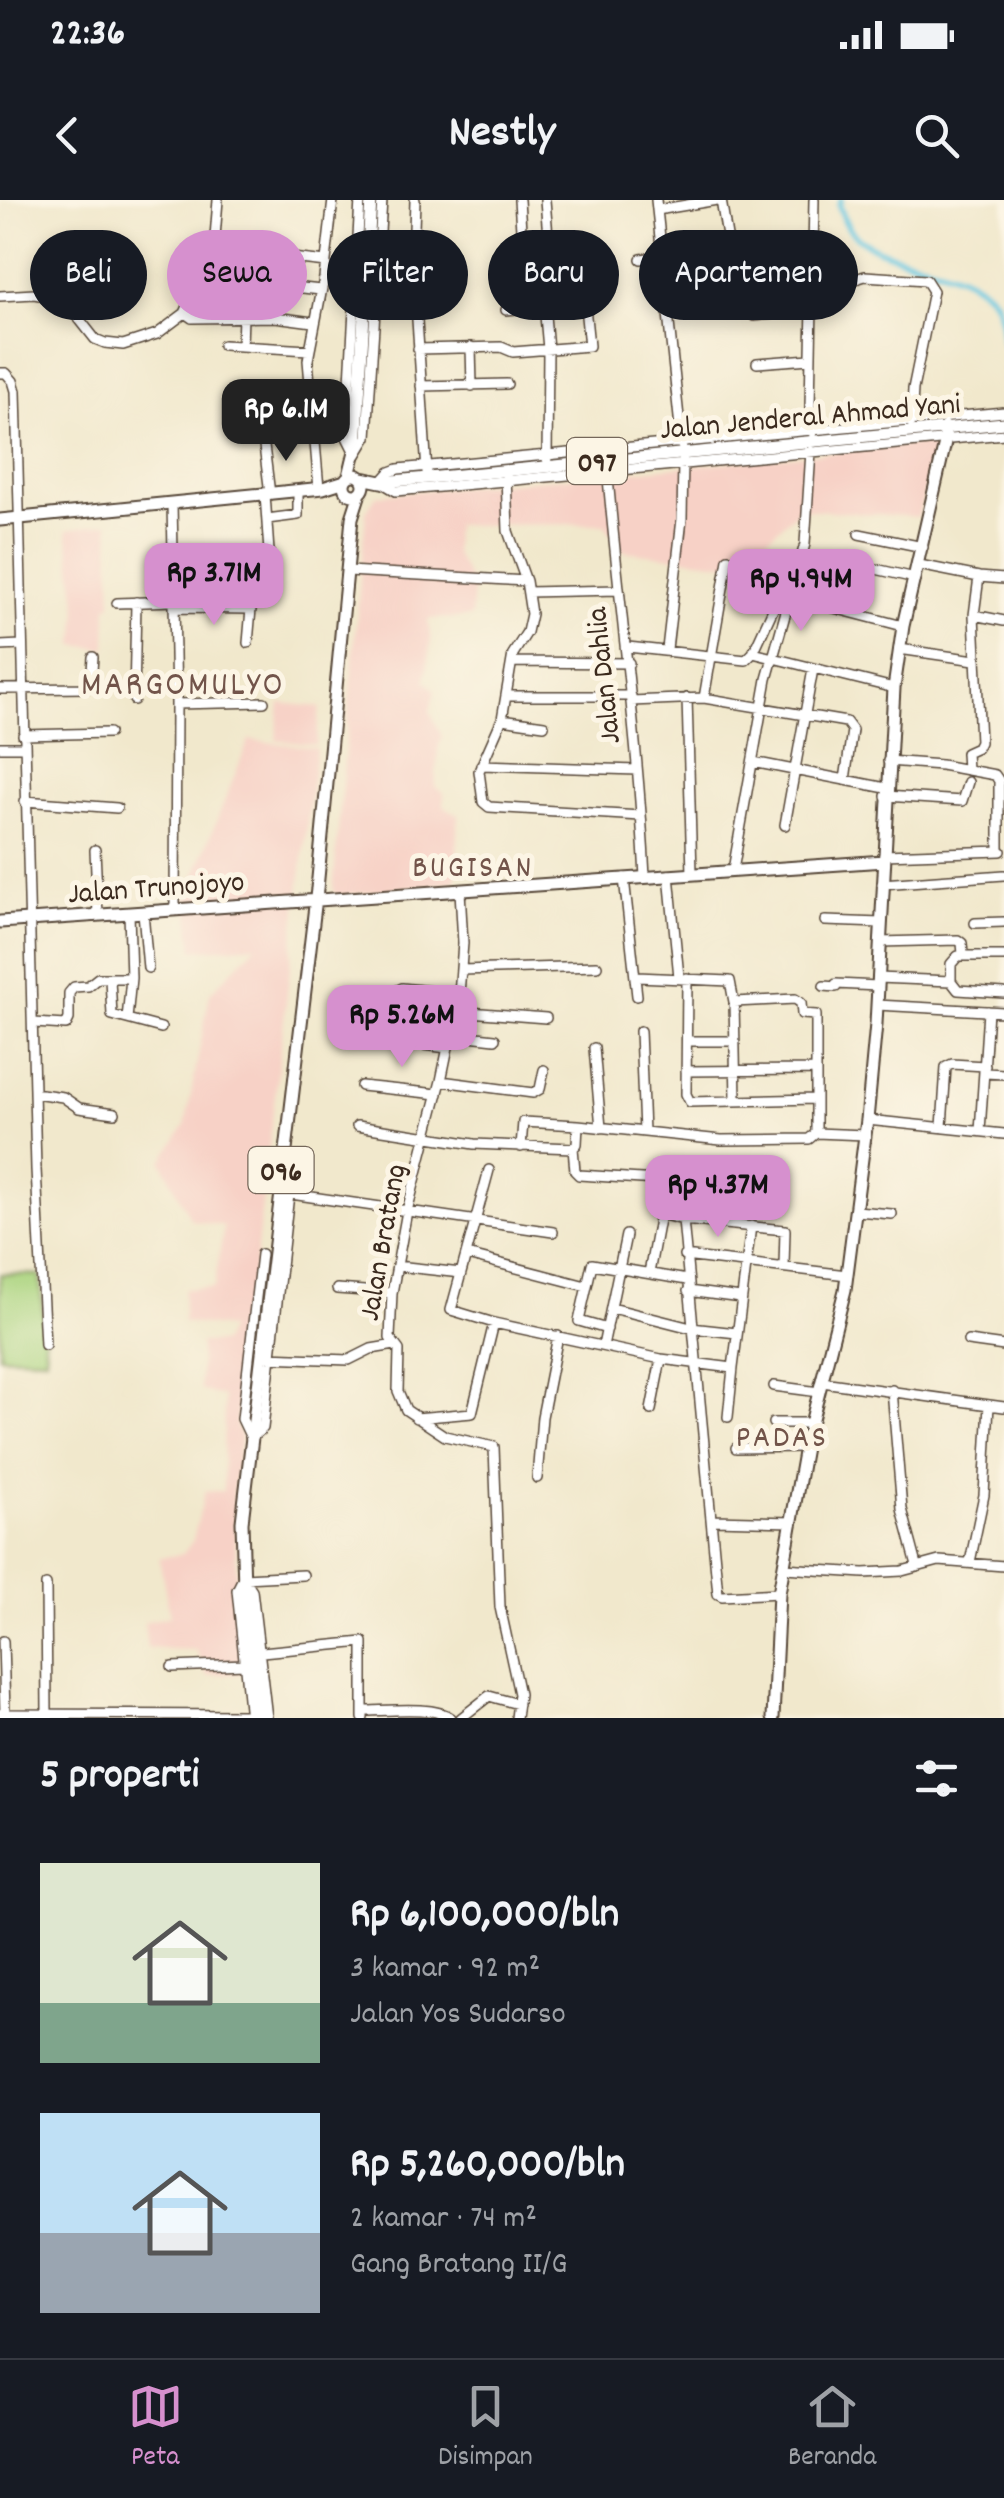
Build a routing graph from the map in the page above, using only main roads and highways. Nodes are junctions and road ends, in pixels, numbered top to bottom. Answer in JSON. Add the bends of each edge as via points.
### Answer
{"nodes":[{"id":1,"x":371,"y":200,"type":"edge"},
{"id":2,"x":1004,"y":422,"type":"edge"},
{"id":3,"x":945,"y":433,"type":"junction"},
{"id":4,"x":354,"y":485,"type":"junction"},
{"id":5,"x":0,"y":520,"type":"edge"},
{"id":6,"x":884,"y":858,"type":"junction"},
{"id":7,"x":315,"y":902,"type":"junction"},
{"id":8,"x":0,"y":922,"type":"edge"},
{"id":9,"x":257,"y":1717,"type":"edge"},
{"id":10,"x":773,"y":1718,"type":"edge"}],
"edges":[{"from":1,"to":4,"type":"main road","via":[[364,241],[368,354],[353,414]]},
{"from":2,"to":3,"type":"main road","name":"Jalan Jenderal Ahmad Yani","number":"097"},
{"from":3,"to":4,"type":"main road","name":"Jalan Jenderal Ahmad Yani","number":"097","via":[[911,425],[752,450],[547,460],[506,475],[428,472]]},
{"from":3,"to":6,"type":"main road","via":[[894,688]]},
{"from":4,"to":5,"type":"main road","name":"Jalan Jenderal Ahmad Yani"},
{"from":4,"to":7,"type":"main road","number":"096"},
{"from":6,"to":7,"type":"main road","name":"Jalan Trunojoyo"},
{"from":6,"to":10,"type":"main road","via":[[856,1211],[779,1594]]},
{"from":7,"to":8,"type":"main road","name":"Jalan Trunojoyo"},
{"from":7,"to":9,"type":"main road","number":"096","via":[[295,1019],[299,1075],[279,1147],[284,1193],[242,1516],[244,1623]]}]}
